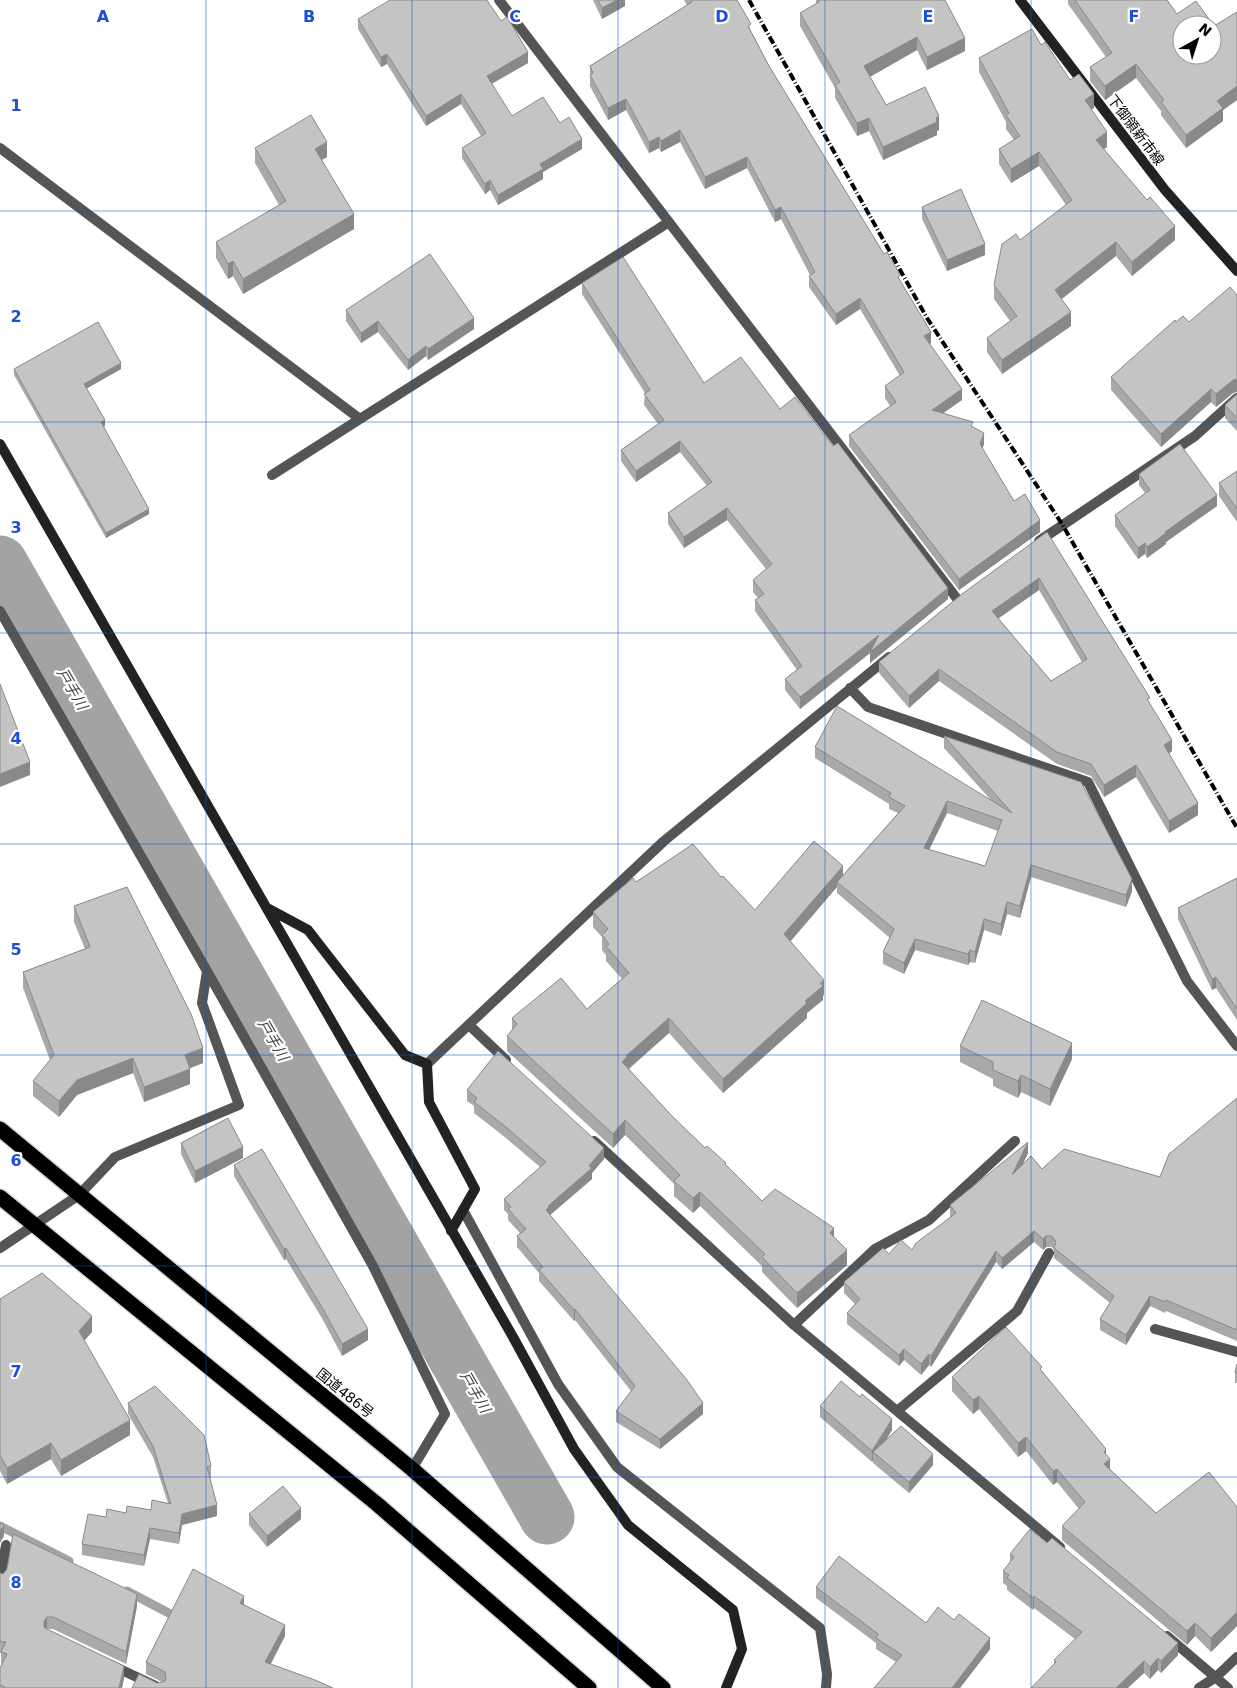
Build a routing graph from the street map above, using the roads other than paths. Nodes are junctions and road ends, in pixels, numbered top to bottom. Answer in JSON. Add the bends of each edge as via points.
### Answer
{"nodes":[{"id":1,"x":499,"y":0,"type":"edge"},
{"id":2,"x":1020,"y":0,"type":"edge"},
{"id":3,"x":0,"y":148,"type":"edge"},
{"id":4,"x":669,"y":222,"type":"junction"},
{"id":5,"x":1237,"y":271,"type":"edge"},
{"id":6,"x":1237,"y":398,"type":"edge"},
{"id":7,"x":360,"y":419,"type":"junction"},
{"id":8,"x":0,"y":444,"type":"edge"},
{"id":9,"x":272,"y":475,"type":"dead end"},
{"id":10,"x":1030,"y":547,"type":"edge"},
{"id":11,"x":958,"y":600,"type":"edge"},
{"id":12,"x":0,"y":611,"type":"edge"},
{"id":13,"x":897,"y":651,"type":"edge"},
{"id":14,"x":850,"y":688,"type":"junction"},
{"id":15,"x":266,"y":907,"type":"junction"},
{"id":16,"x":207,"y":971,"type":"junction"},
{"id":17,"x":469,"y":1025,"type":"junction"},
{"id":18,"x":1237,"y":1046,"type":"edge"},
{"id":19,"x":427,"y":1064,"type":"junction"},
{"id":20,"x":512,"y":1065,"type":"edge"},
{"id":21,"x":0,"y":1129,"type":"edge"},
{"id":22,"x":584,"y":1132,"type":"edge"},
{"id":23,"x":1015,"y":1141,"type":"dead end"},
{"id":24,"x":79,"y":1195,"type":"junction"},
{"id":25,"x":0,"y":1197,"type":"edge"},
{"id":26,"x":463,"y":1210,"type":"junction"},
{"id":27,"x":34,"y":1226,"type":"junction"},
{"id":28,"x":452,"y":1231,"type":"junction"},
{"id":29,"x":0,"y":1248,"type":"edge"},
{"id":30,"x":1049,"y":1253,"type":"dead end"},
{"id":31,"x":794,"y":1325,"type":"junction"},
{"id":32,"x":1154,"y":1330,"type":"dead end"},
{"id":33,"x":1237,"y":1352,"type":"edge"},
{"id":34,"x":897,"y":1412,"type":"junction"},
{"id":35,"x":412,"y":1469,"type":"junction"},
{"id":36,"x":6,"y":1545,"type":"dead end"},
{"id":37,"x":1072,"y":1557,"type":"edge"},
{"id":38,"x":0,"y":1579,"type":"edge"},
{"id":39,"x":1155,"y":1626,"type":"edge"},
{"id":40,"x":1237,"y":1657,"type":"edge"},
{"id":41,"x":101,"y":1660,"type":"edge"},
{"id":42,"x":1216,"y":1677,"type":"junction"},
{"id":43,"x":160,"y":1688,"type":"edge"},
{"id":44,"x":588,"y":1688,"type":"edge"},
{"id":45,"x":663,"y":1688,"type":"edge"},
{"id":46,"x":726,"y":1688,"type":"edge"},
{"id":47,"x":826,"y":1688,"type":"edge"},
{"id":48,"x":1199,"y":1688,"type":"edge"},
{"id":49,"x":1228,"y":1688,"type":"edge"}],
"edges":[{"from":1,"to":4,"type":"street"},
{"from":2,"to":5,"type":"street","name":"下御領新市線","via":[[1165,190]]},
{"from":3,"to":7,"type":"street"},
{"from":4,"to":7,"type":"street"},
{"from":4,"to":11,"type":"street"},
{"from":6,"to":10,"type":"street","via":[[1194,436]]},
{"from":7,"to":9,"type":"street"},
{"from":8,"to":15,"type":"street"},
{"from":12,"to":16,"type":"street"},
{"from":13,"to":14,"type":"street"},
{"from":14,"to":17,"type":"street","via":[[664,841]]},
{"from":14,"to":18,"type":"street","via":[[868,707],[1088,782],[1188,981]]},
{"from":15,"to":19,"type":"street","via":[[308,930],[405,1055]]},
{"from":15,"to":28,"type":"street"},
{"from":16,"to":24,"type":"street","via":[[202,1003],[239,1106],[115,1157]]},
{"from":16,"to":35,"type":"street","via":[[373,1266],[445,1414]]},
{"from":17,"to":19,"type":"street"},
{"from":17,"to":20,"type":"street"},
{"from":19,"to":26,"type":"street","via":[[429,1102],[475,1188]]},
{"from":21,"to":24,"type":"highway","name":"国道486号"},
{"from":22,"to":31,"type":"street"},
{"from":23,"to":31,"type":"street","via":[[929,1220],[875,1249]]},
{"from":24,"to":27,"type":"street"},
{"from":24,"to":35,"type":"highway","name":"国道486号"},
{"from":25,"to":27,"type":"highway"},
{"from":26,"to":28,"type":"street"},
{"from":26,"to":47,"type":"street","via":[[558,1384],[617,1467],[820,1628]]},
{"from":27,"to":29,"type":"street"},
{"from":27,"to":44,"type":"highway","via":[[377,1504]]},
{"from":28,"to":46,"type":"street","via":[[574,1450],[628,1525],[733,1610],[742,1649]]},
{"from":30,"to":34,"type":"street","via":[[1017,1311]]},
{"from":31,"to":34,"type":"street"},
{"from":32,"to":33,"type":"street"},
{"from":34,"to":37,"type":"street"},
{"from":35,"to":45,"type":"highway","name":"国道486号"},
{"from":36,"to":38,"type":"street"},
{"from":39,"to":42,"type":"street"},
{"from":40,"to":42,"type":"street"},
{"from":41,"to":43,"type":"street"},
{"from":42,"to":48,"type":"street"},
{"from":42,"to":49,"type":"street"}]}
